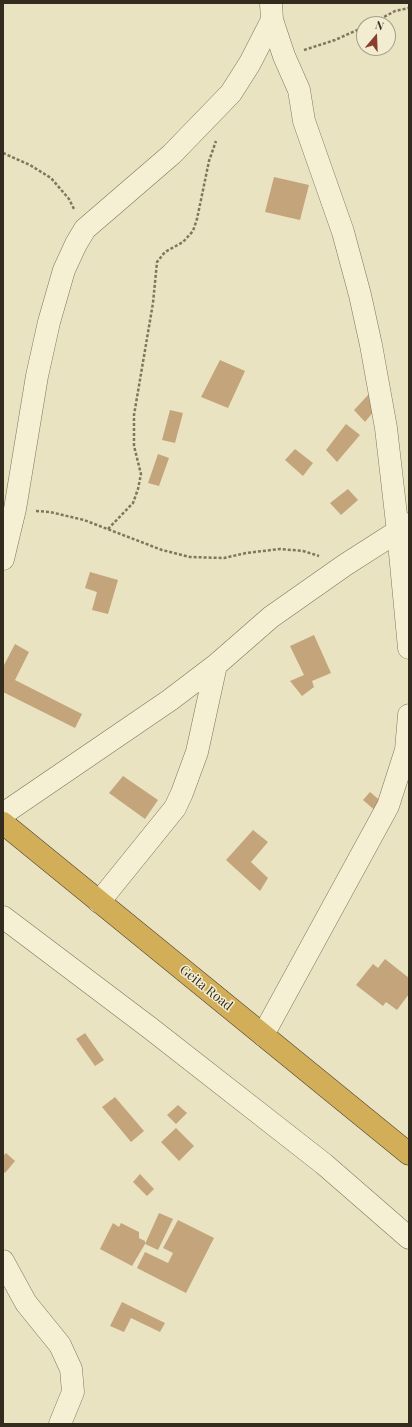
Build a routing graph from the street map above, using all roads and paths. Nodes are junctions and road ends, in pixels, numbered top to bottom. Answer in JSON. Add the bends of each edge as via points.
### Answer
{"nodes":[{"id":1,"x":409,"y":8,"type":"edge"},
{"id":2,"x":272,"y":12,"type":"edge"},
{"id":3,"x":386,"y":16,"type":"edge"},
{"id":4,"x":356,"y":31,"type":"edge"},
{"id":5,"x":284,"y":56,"type":"junction"},
{"id":6,"x":217,"y":138,"type":"dead end"},
{"id":7,"x":3,"y":153,"type":"edge"},
{"id":8,"x":85,"y":229,"type":"junction"},
{"id":9,"x":15,"y":509,"type":"junction"},
{"id":10,"x":404,"y":528,"type":"edge"},
{"id":11,"x":108,"y":529,"type":"junction"},
{"id":12,"x":3,"y":559,"type":"edge"},
{"id":13,"x":345,"y":565,"type":"junction"},
{"id":14,"x":409,"y":648,"type":"edge"},
{"id":15,"x":216,"y":665,"type":"junction"},
{"id":16,"x":409,"y":715,"type":"edge"},
{"id":17,"x":3,"y":814,"type":"edge"},
{"id":18,"x":3,"y":823,"type":"edge"},
{"id":19,"x":99,"y":902,"type":"junction"},
{"id":20,"x":3,"y":917,"type":"edge"},
{"id":21,"x":264,"y":1035,"type":"junction"},
{"id":22,"x":409,"y":1154,"type":"edge"},
{"id":23,"x":409,"y":1238,"type":"edge"},
{"id":24,"x":3,"y":1261,"type":"edge"},
{"id":25,"x":60,"y":1424,"type":"edge"}],
"edges":[{"from":1,"to":3,"type":"path"},
{"from":2,"to":5,"type":"street"},
{"from":2,"to":8,"type":"street","via":[[250,63],[231,93],[172,154]]},
{"from":4,"to":5,"type":"path","via":[[336,40]]},
{"from":5,"to":10,"type":"street","via":[[299,90],[304,121],[343,232],[360,294]]},
{"from":6,"to":11,"type":"path","via":[[193,231],[183,242],[165,252],[157,262],[153,303],[134,415],[134,446],[141,474],[133,503]]},
{"from":7,"to":8,"type":"path","via":[[51,178],[68,199]]},
{"from":8,"to":9,"type":"street","via":[[64,270],[49,322],[37,376]]},
{"from":9,"to":11,"type":"path","via":[[50,512]]},
{"from":9,"to":12,"type":"street"},
{"from":10,"to":13,"type":"street"},
{"from":10,"to":14,"type":"street"},
{"from":11,"to":13,"type":"path","via":[[162,550],[190,557],[224,558],[280,549],[303,551]]},
{"from":13,"to":15,"type":"street","via":[[271,617]]},
{"from":15,"to":17,"type":"street"},
{"from":15,"to":19,"type":"street","via":[[196,752],[182,793],[174,808]]},
{"from":16,"to":21,"type":"street","via":[[406,750],[388,806]]},
{"from":18,"to":19,"type":"highway","name":"Geita Road"},
{"from":19,"to":21,"type":"highway","name":"Geita Road"},
{"from":20,"to":23,"type":"street","via":[[324,1164]]},
{"from":21,"to":22,"type":"highway","name":"Geita Road"},
{"from":24,"to":25,"type":"street","via":[[26,1303],[60,1345],[71,1369],[73,1392]]}]}
